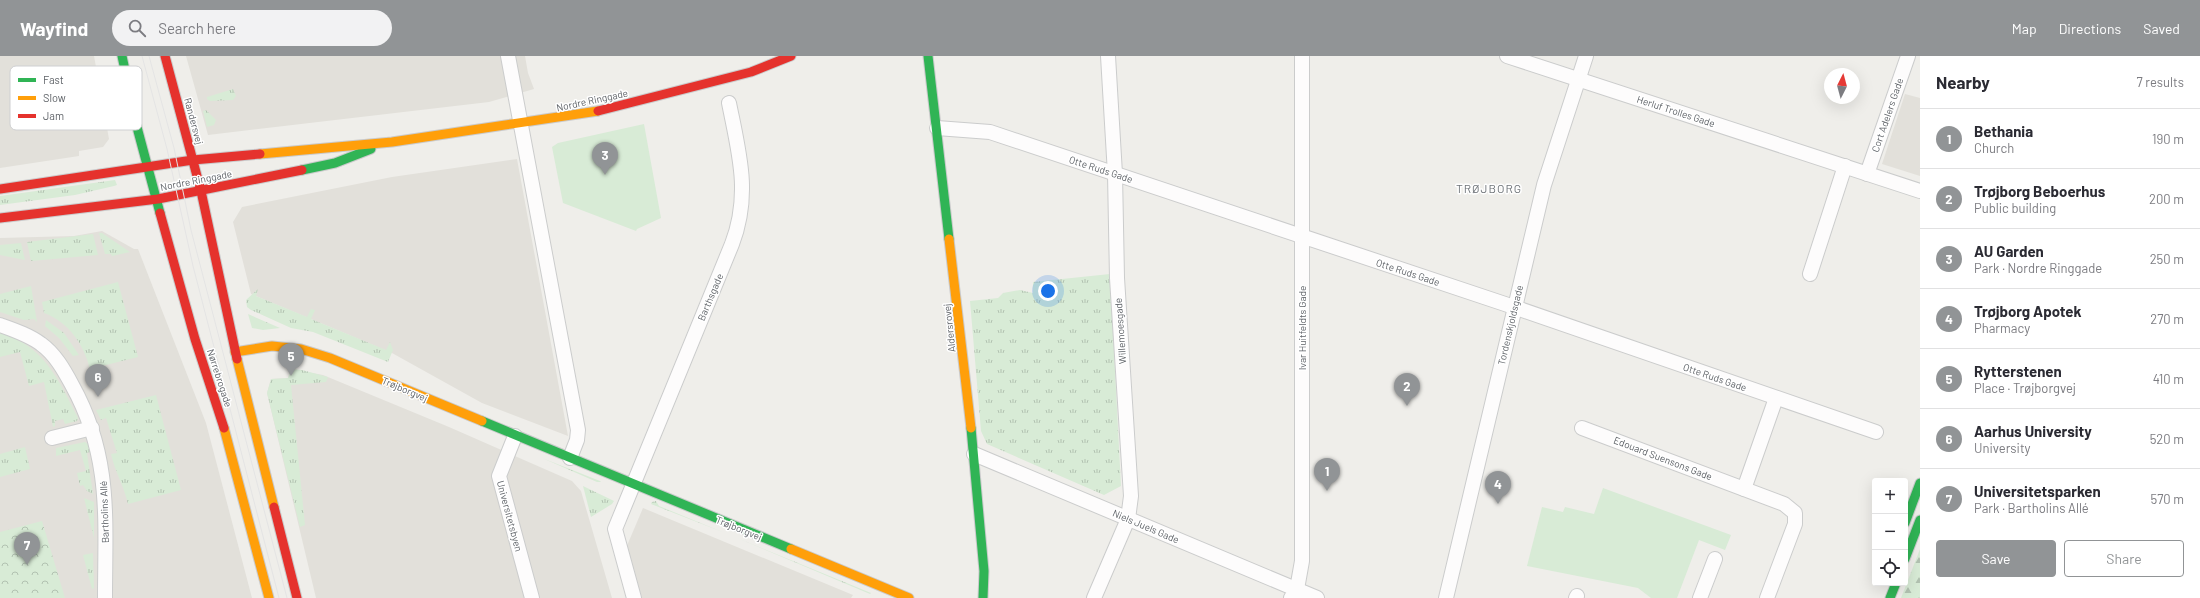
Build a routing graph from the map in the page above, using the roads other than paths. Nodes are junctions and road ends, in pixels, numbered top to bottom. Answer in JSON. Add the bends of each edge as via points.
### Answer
{"nodes":[{"id":1,"x":122,"y":56,"type":"edge"},
{"id":2,"x":165,"y":56,"type":"edge"},
{"id":3,"x":508,"y":56,"type":"edge"},
{"id":4,"x":791,"y":56,"type":"edge"},
{"id":5,"x":928,"y":56,"type":"edge"},
{"id":6,"x":1108,"y":56,"type":"edge"},
{"id":7,"x":1302,"y":56,"type":"edge"},
{"id":8,"x":1507,"y":56,"type":"edge"},
{"id":9,"x":1586,"y":56,"type":"edge"},
{"id":10,"x":1908,"y":56,"type":"edge"},
{"id":11,"x":124,"y":66,"type":"edge"},
{"id":12,"x":1578,"y":79,"type":"junction"},
{"id":13,"x":729,"y":103,"type":"dead end"},
{"id":14,"x":520,"y":124,"type":"junction"},
{"id":15,"x":937,"y":128,"type":"junction"},
{"id":16,"x":138,"y":130,"type":"edge"},
{"id":17,"x":392,"y":142,"type":"junction"},
{"id":18,"x":193,"y":160,"type":"junction"},
{"id":19,"x":149,"y":166,"type":"junction"},
{"id":20,"x":1845,"y":166,"type":"junction"},
{"id":21,"x":1115,"y":174,"type":"junction"},
{"id":22,"x":1867,"y":174,"type":"junction"},
{"id":23,"x":0,"y":189,"type":"edge"},
{"id":24,"x":201,"y":191,"type":"junction"},
{"id":25,"x":1920,"y":191,"type":"edge"},
{"id":26,"x":158,"y":199,"type":"junction"},
{"id":27,"x":0,"y":218,"type":"edge"},
{"id":28,"x":1302,"y":236,"type":"junction"},
{"id":29,"x":1810,"y":274,"type":"dead end"},
{"id":30,"x":1514,"y":307,"type":"junction"},
{"id":31,"x":0,"y":325,"type":"edge"},
{"id":32,"x":235,"y":352,"type":"junction"},
{"id":33,"x":1776,"y":398,"type":"junction"},
{"id":34,"x":92,"y":428,"type":"junction"},
{"id":35,"x":1582,"y":428,"type":"dead end"},
{"id":36,"x":1876,"y":432,"type":"dead end"},
{"id":37,"x":515,"y":436,"type":"junction"},
{"id":38,"x":52,"y":438,"type":"dead end"},
{"id":39,"x":974,"y":454,"type":"junction"},
{"id":40,"x":570,"y":458,"type":"junction"},
{"id":41,"x":1920,"y":483,"type":"edge"},
{"id":42,"x":632,"y":484,"type":"junction"},
{"id":43,"x":1744,"y":489,"type":"junction"},
{"id":44,"x":1908,"y":515,"type":"edge"},
{"id":45,"x":1128,"y":519,"type":"junction"},
{"id":46,"x":1920,"y":520,"type":"edge"},
{"id":47,"x":1908,"y":551,"type":"edge"},
{"id":48,"x":1715,"y":559,"type":"dead end"},
{"id":49,"x":1895,"y":586,"type":"edge"},
{"id":50,"x":1294,"y":594,"type":"edge"},
{"id":51,"x":105,"y":598,"type":"edge"},
{"id":52,"x":269,"y":598,"type":"edge"},
{"id":53,"x":297,"y":598,"type":"edge"},
{"id":54,"x":532,"y":598,"type":"edge"},
{"id":55,"x":634,"y":598,"type":"edge"},
{"id":56,"x":909,"y":598,"type":"edge"},
{"id":57,"x":983,"y":598,"type":"edge"},
{"id":58,"x":1094,"y":598,"type":"edge"},
{"id":59,"x":1317,"y":598,"type":"edge"},
{"id":60,"x":1446,"y":598,"type":"edge"},
{"id":61,"x":1700,"y":598,"type":"edge"},
{"id":62,"x":1767,"y":598,"type":"edge"},
{"id":63,"x":1890,"y":598,"type":"edge"}],
"edges":[{"from":1,"to":11,"type":"street"},
{"from":2,"to":18,"type":"street","name":"Randersvej"},
{"from":3,"to":14,"type":"street"},
{"from":4,"to":14,"type":"street","name":"Nordre Ringgade","via":[[751,72],[592,113]]},
{"from":5,"to":15,"type":"street","name":"Aldersrovej"},
{"from":6,"to":21,"type":"street","name":"Willemoesgade"},
{"from":7,"to":28,"type":"street","name":"Ivar Huitfeldts Gade"},
{"from":8,"to":12,"type":"street","name":"Herluf Trolles Gade"},
{"from":9,"to":12,"type":"street","name":"Tordenskjoldsgade"},
{"from":10,"to":22,"type":"street","name":"Cort Adelers Gade"},
{"from":12,"to":20,"type":"street","name":"Herluf Trolles Gade"},
{"from":12,"to":30,"type":"street","name":"Tordenskjoldsgade","via":[[1544,185]]},
{"from":13,"to":42,"type":"street","name":"Barthsgade","via":[[741,163],[743,199],[739,225]]},
{"from":14,"to":17,"type":"street","name":"Nordre Ringgade"},
{"from":14,"to":40,"type":"street","via":[[578,430]]},
{"from":15,"to":21,"type":"street","name":"Otte Ruds Gade","via":[[990,132]]},
{"from":15,"to":39,"type":"street","name":"Aldersrovej"},
{"from":16,"to":19,"type":"street"},
{"from":17,"to":18,"type":"street","name":"Nordre Ringgade"},
{"from":17,"to":24,"type":"street","name":"Nordre Ringgade","via":[[335,163]]},
{"from":18,"to":19,"type":"street","name":"Nordre Ringgade"},
{"from":18,"to":24,"type":"street","name":"Randersvej"},
{"from":19,"to":23,"type":"street","name":"Nordre Ringgade"},
{"from":19,"to":26,"type":"street","name":"Nørrebrogade"},
{"from":20,"to":22,"type":"street","name":"Herluf Trolles Gade"},
{"from":20,"to":29,"type":"street"},
{"from":21,"to":28,"type":"street","name":"Otte Ruds Gade"},
{"from":21,"to":45,"type":"street","name":"Willemoesgade","via":[[1117,278],[1131,496]]},
{"from":22,"to":25,"type":"street","name":"Herluf Trolles Gade"},
{"from":24,"to":26,"type":"street","name":"Nordre Ringgade"},
{"from":24,"to":32,"type":"street","name":"Nørrebrogade"},
{"from":26,"to":27,"type":"street","name":"Nordre Ringgade"},
{"from":26,"to":52,"type":"street","name":"Nørrebrogade","via":[[196,339],[222,421]]},
{"from":28,"to":30,"type":"street","name":"Otte Ruds Gade"},
{"from":28,"to":50,"type":"street","name":"Ivar Huitfeldts Gade","via":[[1302,561]]},
{"from":30,"to":33,"type":"street","name":"Otte Ruds Gade"},
{"from":30,"to":60,"type":"street","name":"Tordenskjoldsgade"},
{"from":31,"to":34,"type":"street","name":"Bartholins Allé","via":[[42,344],[62,367],[80,399]]},
{"from":32,"to":37,"type":"street","name":"Trøjborgvej","via":[[272,346],[301,349],[330,358]]},
{"from":32,"to":53,"type":"street","name":"Nørrebrogade"},
{"from":33,"to":36,"type":"street","name":"Otte Ruds Gade"},
{"from":33,"to":43,"type":"street"},
{"from":34,"to":38,"type":"street"},
{"from":34,"to":51,"type":"street","name":"Bartholins Allé","via":[[100,455],[104,484]]},
{"from":35,"to":43,"type":"street","name":"Edouard Suensons Gade"},
{"from":37,"to":40,"type":"street","name":"Trøjborgvej"},
{"from":37,"to":54,"type":"street","name":"Universitetsbyen","via":[[499,476]]},
{"from":39,"to":45,"type":"street","name":"Niels Juels Gade"},
{"from":39,"to":57,"type":"street","name":"Aldersrovej","via":[[984,571]]},
{"from":40,"to":42,"type":"street","name":"Trøjborgvej"},
{"from":41,"to":44,"type":"street"},
{"from":42,"to":55,"type":"street","name":"Barthsgade","via":[[615,529]]},
{"from":42,"to":56,"type":"street","name":"Trøjborgvej"},
{"from":43,"to":62,"type":"street","name":"Edouard Suensons Gade","via":[[1784,504],[1795,513],[1795,524]]},
{"from":45,"to":50,"type":"street","name":"Niels Juels Gade"},
{"from":45,"to":58,"type":"street","name":"Willemoesgade"},
{"from":46,"to":47,"type":"street"},
{"from":48,"to":61,"type":"street"},
{"from":49,"to":63,"type":"street"},
{"from":50,"to":59,"type":"street","name":"Niels Juels Gade"}]}
